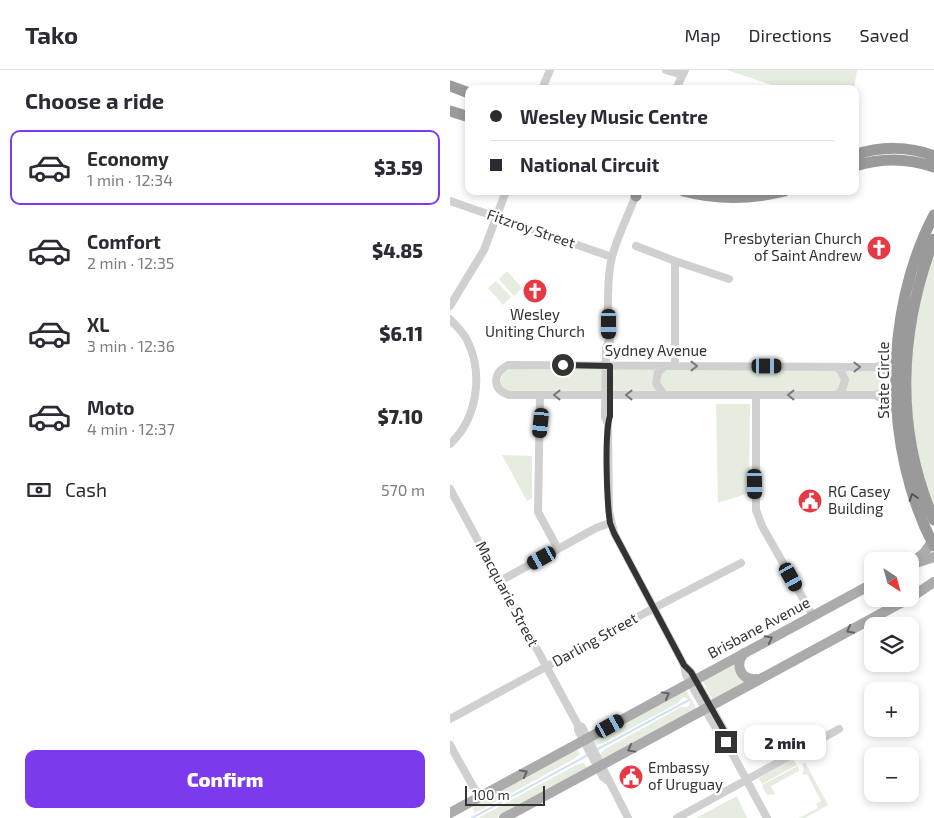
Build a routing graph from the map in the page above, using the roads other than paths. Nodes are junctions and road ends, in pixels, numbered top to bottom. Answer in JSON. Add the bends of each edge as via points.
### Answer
{"nodes":[{"id":1,"x":550,"y":70,"type":"edge"},
{"id":2,"x":666,"y":70,"type":"edge"},
{"id":3,"x":683,"y":73,"type":"edge"},
{"id":4,"x":544,"y":85,"type":"edge"},
{"id":5,"x":678,"y":85,"type":"edge"},
{"id":6,"x":450,"y":86,"type":"edge"},
{"id":7,"x":465,"y":91,"type":"edge"},
{"id":8,"x":450,"y":111,"type":"edge"},
{"id":9,"x":465,"y":117,"type":"edge"},
{"id":10,"x":859,"y":154,"type":"edge"},
{"id":11,"x":934,"y":156,"type":"edge"},
{"id":12,"x":859,"y":165,"type":"edge"},
{"id":13,"x":934,"y":167,"type":"edge"},
{"id":14,"x":505,"y":195,"type":"edge"},
{"id":15,"x":635,"y":195,"type":"edge"},
{"id":16,"x":703,"y":195,"type":"edge"},
{"id":17,"x":768,"y":195,"type":"edge"},
{"id":18,"x":450,"y":201,"type":"edge"},
{"id":19,"x":934,"y":215,"type":"edge"},
{"id":20,"x":498,"y":217,"type":"junction"},
{"id":21,"x":929,"y":243,"type":"edge"},
{"id":22,"x":636,"y":246,"type":"dead end"},
{"id":23,"x":612,"y":258,"type":"junction"},
{"id":24,"x":675,"y":261,"type":"junction"},
{"id":25,"x":729,"y":279,"type":"dead end"},
{"id":26,"x":913,"y":285,"type":"junction"},
{"id":27,"x":459,"y":290,"type":"junction"},
{"id":28,"x":450,"y":298,"type":"edge"},
{"id":29,"x":450,"y":306,"type":"edge"},
{"id":30,"x":450,"y":319,"type":"edge"},
{"id":31,"x":897,"y":352,"type":"junction"},
{"id":32,"x":608,"y":366,"type":"junction"},
{"id":33,"x":665,"y":366,"type":"junction"},
{"id":34,"x":675,"y":366,"type":"junction"},
{"id":35,"x":836,"y":367,"type":"junction"},
{"id":36,"x":876,"y":367,"type":"junction"},
{"id":37,"x":901,"y":376,"type":"junction"},
{"id":38,"x":896,"y":386,"type":"junction"},
{"id":39,"x":540,"y":395,"type":"junction"},
{"id":40,"x":608,"y":395,"type":"junction"},
{"id":41,"x":664,"y":395,"type":"junction"},
{"id":42,"x":756,"y":395,"type":"junction"},
{"id":43,"x":837,"y":395,"type":"junction"},
{"id":44,"x":875,"y":396,"type":"junction"},
{"id":45,"x":897,"y":413,"type":"junction"},
{"id":46,"x":450,"y":444,"type":"edge"},
{"id":47,"x":450,"y":489,"type":"edge"},
{"id":48,"x":934,"y":520,"type":"edge"},
{"id":49,"x":610,"y":523,"type":"junction"},
{"id":50,"x":933,"y":544,"type":"edge"},
{"id":51,"x":558,"y":549,"type":"junction"},
{"id":52,"x":919,"y":557,"type":"edge"},
{"id":53,"x":934,"y":557,"type":"edge"},
{"id":54,"x":919,"y":562,"type":"edge"},
{"id":55,"x":740,"y":563,"type":"dead end"},
{"id":56,"x":500,"y":581,"type":"junction"},
{"id":57,"x":934,"y":582,"type":"edge"},
{"id":58,"x":864,"y":588,"type":"edge"},
{"id":59,"x":934,"y":588,"type":"edge"},
{"id":60,"x":919,"y":592,"type":"edge"},
{"id":61,"x":919,"y":594,"type":"edge"},
{"id":62,"x":654,"y":608,"type":"junction"},
{"id":63,"x":887,"y":608,"type":"edge"},
{"id":64,"x":813,"y":616,"type":"junction"},
{"id":65,"x":744,"y":653,"type":"junction"},
{"id":66,"x":546,"y":667,"type":"junction"},
{"id":67,"x":761,"y":678,"type":"junction"},
{"id":68,"x":693,"y":680,"type":"junction"},
{"id":69,"x":708,"y":707,"type":"junction"},
{"id":70,"x":450,"y":719,"type":"edge"},
{"id":71,"x":839,"y":729,"type":"dead end"},
{"id":72,"x":588,"y":743,"type":"junction"},
{"id":73,"x":450,"y":745,"type":"edge"},
{"id":74,"x":597,"y":761,"type":"junction"},
{"id":75,"x":746,"y":780,"type":"junction"},
{"id":76,"x":478,"y":797,"type":"junction"},
{"id":77,"x":450,"y":813,"type":"edge"},
{"id":78,"x":504,"y":818,"type":"edge"},
{"id":79,"x":628,"y":818,"type":"edge"},
{"id":80,"x":677,"y":818,"type":"edge"},
{"id":81,"x":766,"y":818,"type":"edge"}],
"edges":[{"from":1,"to":4,"type":"street"},
{"from":2,"to":3,"type":"street"},
{"from":3,"to":5,"type":"street"},
{"from":6,"to":7,"type":"highway"},
{"from":8,"to":9,"type":"highway"},
{"from":10,"to":11,"type":"highway","via":[[896,149]]},
{"from":12,"to":13,"type":"highway","via":[[895,160]]},
{"from":14,"to":20,"type":"street"},
{"from":15,"to":23,"type":"street"},
{"from":16,"to":17,"type":"highway"},
{"from":18,"to":20,"type":"street","name":"Fitzroy Street"},
{"from":19,"to":21,"type":"highway","name":"State Circle"},
{"from":20,"to":23,"type":"street","name":"Fitzroy Street"},
{"from":20,"to":27,"type":"street","via":[[484,250]]},
{"from":21,"to":26,"type":"highway","name":"State Circle"},
{"from":22,"to":24,"type":"street"},
{"from":23,"to":32,"type":"street"},
{"from":24,"to":25,"type":"street"},
{"from":24,"to":34,"type":"street"},
{"from":26,"to":31,"type":"highway","name":"State Circle","via":[[899,328]]},
{"from":26,"to":37,"type":"highway","name":"State Circle"},
{"from":27,"to":28,"type":"street"},
{"from":27,"to":29,"type":"street"},
{"from":30,"to":46,"type":"street","via":[[468,343],[476,380],[471,414]]},
{"from":31,"to":36,"type":"street","via":[[892,360]]},
{"from":31,"to":37,"type":"highway","name":"State Circle"},
{"from":32,"to":33,"type":"street","name":"Sydney Avenue"},
{"from":32,"to":39,"type":"street","name":"Sydney Avenue","via":[[508,365],[496,376],[502,393]]},
{"from":32,"to":40,"type":"street"},
{"from":33,"to":34,"type":"street","name":"Sydney Avenue"},
{"from":33,"to":41,"type":"street","via":[[658,372],[656,383]]},
{"from":34,"to":35,"type":"street","name":"Sydney Avenue","one_way":true},
{"from":35,"to":36,"type":"street","name":"Sydney Avenue","one_way":true},
{"from":35,"to":43,"type":"street","via":[[845,380]]},
{"from":36,"to":37,"type":"street","name":"Sydney Avenue"},
{"from":37,"to":38,"type":"highway","name":"Sydney Avenue"},
{"from":37,"to":48,"type":"highway","name":"State Circle","via":[[914,461]]},
{"from":38,"to":44,"type":"street","name":"Sydney Avenue"},
{"from":38,"to":45,"type":"highway","name":"State Circle"},
{"from":40,"to":39,"type":"street","name":"Sydney Avenue","one_way":true},
{"from":39,"to":51,"type":"street","via":[[538,512]]},
{"from":41,"to":40,"type":"street","name":"Sydney Avenue","one_way":true},
{"from":40,"to":49,"type":"street","via":[[605,416],[608,424]]},
{"from":41,"to":42,"type":"street","name":"Sydney Avenue"},
{"from":43,"to":42,"type":"street","name":"Sydney Avenue","one_way":true},
{"from":42,"to":64,"type":"street","via":[[756,510]]},
{"from":43,"to":44,"type":"street","name":"Sydney Avenue"},
{"from":44,"to":45,"type":"street","via":[[888,402]]},
{"from":50,"to":45,"type":"highway","name":"State Circle","one_way":true,"via":[[908,478]]},
{"from":47,"to":56,"type":"street","name":"Macquarie Street"},
{"from":49,"to":51,"type":"street"},
{"from":49,"to":62,"type":"street"},
{"from":50,"to":52,"type":"main road"},
{"from":51,"to":56,"type":"street"},
{"from":53,"to":54,"type":"main road"},
{"from":55,"to":62,"type":"street","name":"Darling Street"},
{"from":56,"to":66,"type":"street","name":"Macquarie Street"},
{"from":57,"to":60,"type":"main road"},
{"from":58,"to":64,"type":"main road","name":"Brisbane Avenue"},
{"from":59,"to":61,"type":"main road"},
{"from":62,"to":66,"type":"street","name":"Darling Street"},
{"from":62,"to":68,"type":"street","via":[[684,665],[686,675]]},
{"from":63,"to":67,"type":"main road","one_way":true},
{"from":65,"to":64,"type":"main road","name":"Brisbane Avenue","one_way":true},
{"from":65,"to":67,"type":"main road","via":[[739,664],[742,674],[751,680]]},
{"from":65,"to":68,"type":"main road","name":"Brisbane Avenue"},
{"from":66,"to":70,"type":"street","name":"Darling Street"},
{"from":66,"to":72,"type":"street","name":"Macquarie Street"},
{"from":67,"to":69,"type":"main road"},
{"from":68,"to":69,"type":"street"},
{"from":72,"to":68,"type":"main road","name":"Brisbane Avenue","one_way":true},
{"from":69,"to":74,"type":"main road","one_way":true},
{"from":69,"to":75,"type":"street"},
{"from":71,"to":75,"type":"street"},
{"from":72,"to":74,"type":"street","name":"Macquarie Street"},
{"from":76,"to":72,"type":"main road","name":"Brisbane Avenue","one_way":true},
{"from":73,"to":76,"type":"street"},
{"from":74,"to":78,"type":"main road"},
{"from":74,"to":79,"type":"street","name":"Macquarie Street","via":[[607,774]]},
{"from":75,"to":80,"type":"street"},
{"from":75,"to":81,"type":"street"},
{"from":76,"to":77,"type":"main road","name":"Brisbane Avenue"}]}
